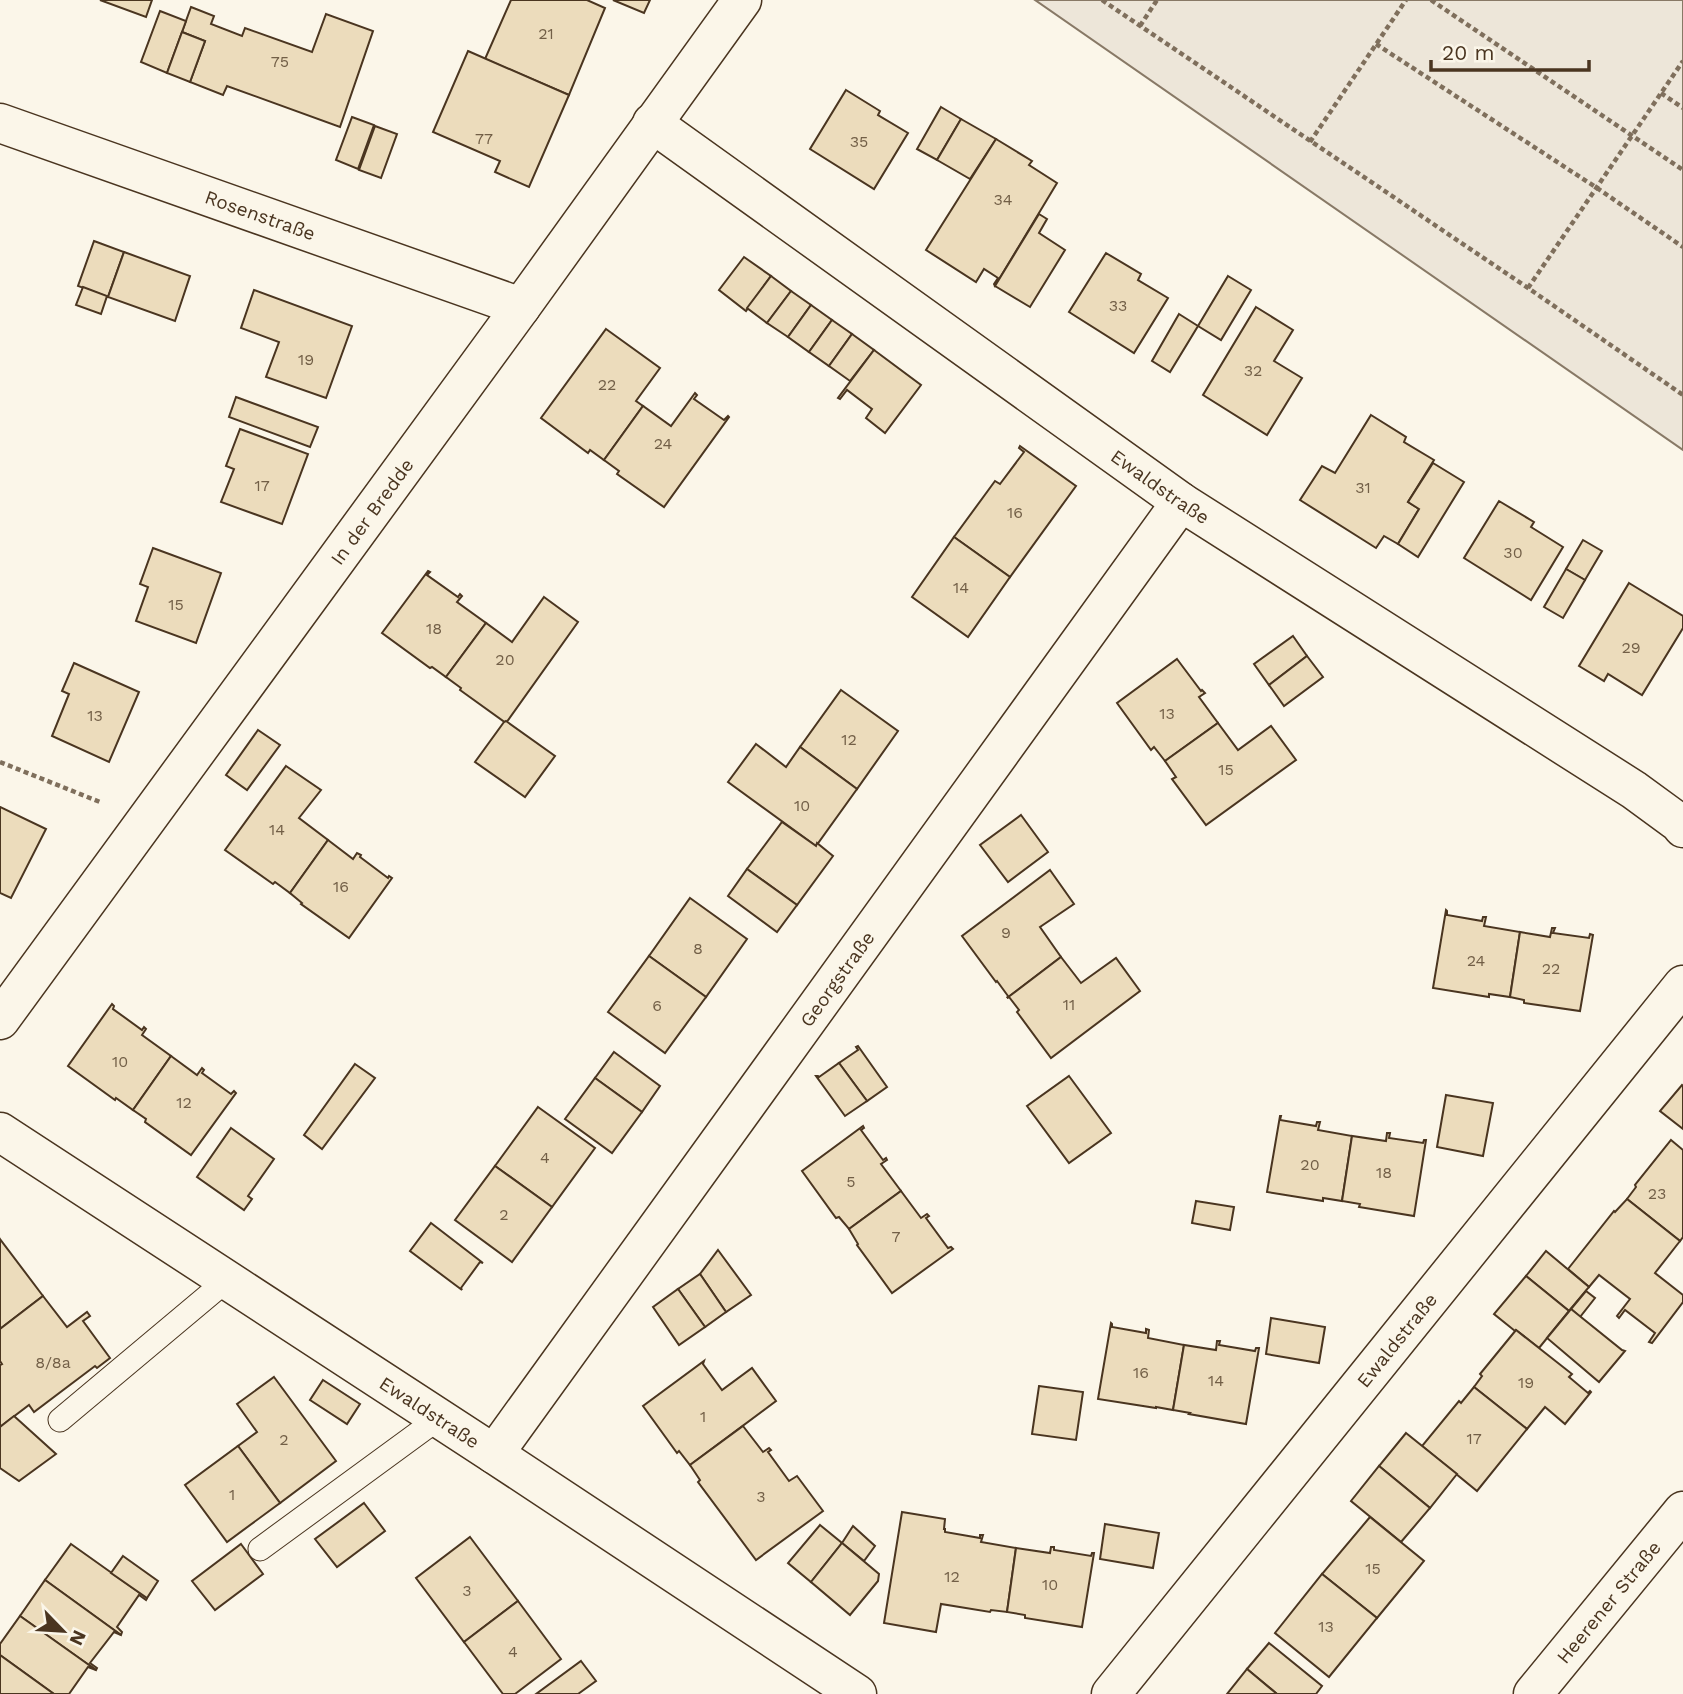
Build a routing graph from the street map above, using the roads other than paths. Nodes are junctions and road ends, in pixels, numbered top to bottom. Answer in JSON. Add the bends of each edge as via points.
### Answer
{"nodes":[{"id":1,"x":742,"y":0,"type":"edge"},
{"id":2,"x":0,"y":122,"type":"edge"},
{"id":3,"x":652,"y":123,"type":"junction"},
{"id":4,"x":521,"y":307,"type":"junction"},
{"id":5,"x":1181,"y":502,"type":"junction"},
{"id":6,"x":1683,"y":828,"type":"edge"},
{"id":7,"x":1683,"y":985,"type":"edge"},
{"id":8,"x":0,"y":1020,"type":"edge"},
{"id":9,"x":0,"y":1132,"type":"edge"},
{"id":10,"x":227,"y":1280,"type":"junction"},
{"id":11,"x":439,"y":1418,"type":"junction"},
{"id":12,"x":61,"y":1420,"type":"dead end"},
{"id":13,"x":494,"y":1454,"type":"junction"},
{"id":14,"x":1683,"y":1511,"type":"edge"},
{"id":15,"x":260,"y":1549,"type":"dead end"},
{"id":16,"x":857,"y":1694,"type":"edge"},
{"id":17,"x":1111,"y":1694,"type":"edge"},
{"id":18,"x":1533,"y":1694,"type":"edge"}],
"edges":[{"from":1,"to":3,"type":"street","name":"In der Bredde"},
{"from":2,"to":4,"type":"street","name":"Rosenstraße"},
{"from":3,"to":4,"type":"street","name":"In der Bredde"},
{"from":3,"to":5,"type":"street","name":"Ewaldstraße"},
{"from":4,"to":8,"type":"street","name":"In der Bredde"},
{"from":5,"to":6,"type":"street","name":"Ewaldstraße","via":[[1634,789]]},
{"from":5,"to":13,"type":"street","name":"Georgstraße"},
{"from":7,"to":17,"type":"street","name":"Ewaldstraße"},
{"from":9,"to":10,"type":"street","name":"Ewaldstraße"},
{"from":10,"to":11,"type":"street","name":"Ewaldstraße"},
{"from":10,"to":12,"type":"lane"},
{"from":11,"to":13,"type":"street","name":"Ewaldstraße"},
{"from":11,"to":15,"type":"lane"},
{"from":13,"to":16,"type":"street","name":"Ewaldstraße"},
{"from":14,"to":18,"type":"street","name":"Heerener Straße"}]}
